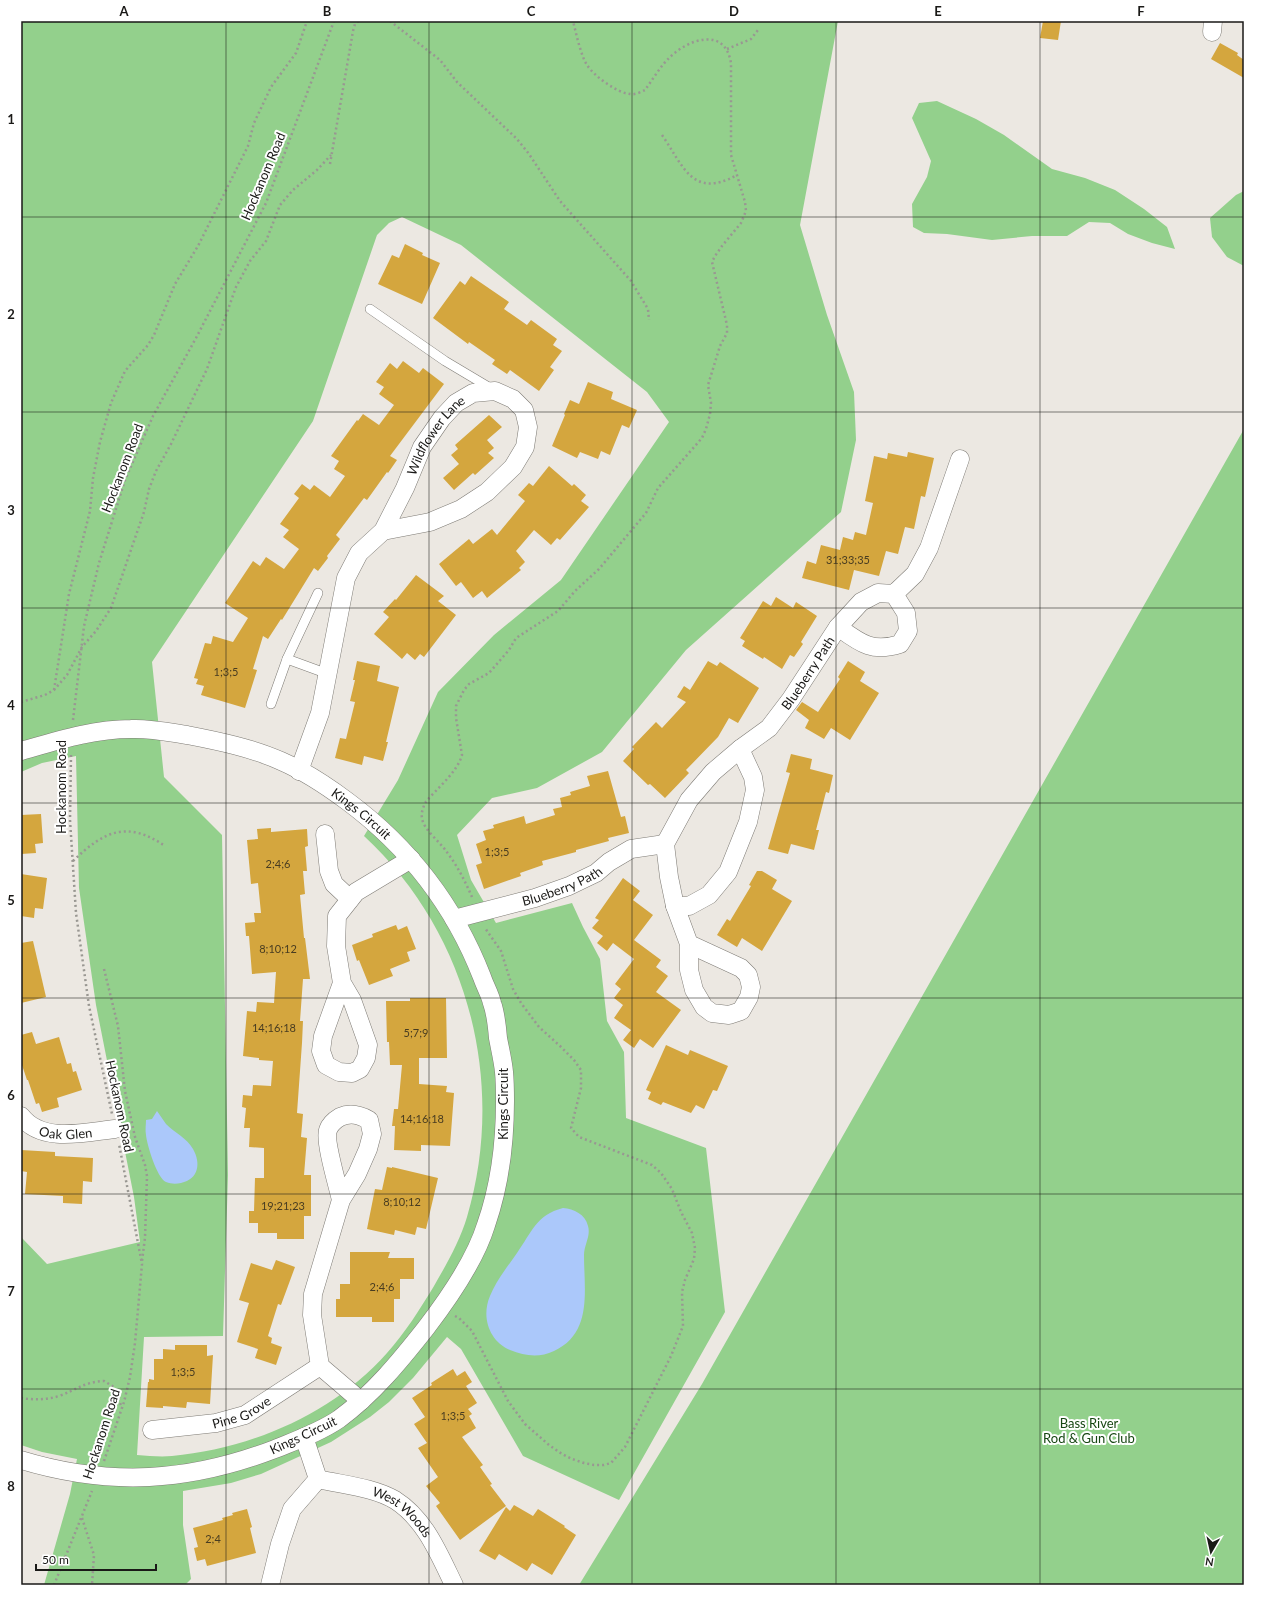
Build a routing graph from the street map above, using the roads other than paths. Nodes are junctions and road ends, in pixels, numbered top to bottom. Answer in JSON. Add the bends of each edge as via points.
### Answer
{"nodes":[{"id":1,"x":370,"y":309,"type":"dead end"},
{"id":2,"x":495,"y":391,"type":"junction"},
{"id":3,"x":960,"y":459,"type":"dead end"},
{"id":4,"x":382,"y":531,"type":"junction"},
{"id":5,"x":318,"y":593,"type":"dead end"},
{"id":6,"x":894,"y":594,"type":"junction"},
{"id":7,"x":838,"y":627,"type":"junction"},
{"id":8,"x":287,"y":659,"type":"junction"},
{"id":9,"x":328,"y":674,"type":"junction"},
{"id":10,"x":272,"y":704,"type":"dead end"},
{"id":11,"x":740,"y":748,"type":"junction"},
{"id":12,"x":21,"y":751,"type":"edge"},
{"id":13,"x":299,"y":771,"type":"junction"},
{"id":14,"x":325,"y":834,"type":"dead end"},
{"id":15,"x":665,"y":844,"type":"junction"},
{"id":16,"x":411,"y":859,"type":"junction"},
{"id":17,"x":350,"y":899,"type":"junction"},
{"id":18,"x":675,"y":906,"type":"junction"},
{"id":19,"x":454,"y":920,"type":"junction"},
{"id":20,"x":689,"y":944,"type":"dead end"},
{"id":21,"x":342,"y":983,"type":"dead end"},
{"id":22,"x":21,"y":1116,"type":"edge"},
{"id":23,"x":116,"y":1129,"type":"road end"},
{"id":24,"x":341,"y":1200,"type":"dead end"},
{"id":25,"x":320,"y":1366,"type":"junction"},
{"id":26,"x":361,"y":1401,"type":"junction"},
{"id":27,"x":152,"y":1430,"type":"dead end"},
{"id":28,"x":304,"y":1437,"type":"junction"},
{"id":29,"x":21,"y":1460,"type":"edge"},
{"id":30,"x":318,"y":1480,"type":"junction"},
{"id":31,"x":270,"y":1585,"type":"edge"},
{"id":32,"x":454,"y":1585,"type":"edge"}],
"edges":[{"from":1,"to":2,"type":"lane","via":[[445,361]]},
{"from":2,"to":4,"type":"street","name":"Wildflower Lane","via":[[473,393],[456,403],[442,418],[422,447],[405,488]]},
{"from":2,"to":4,"type":"street","name":"Wildflower Lane","via":[[513,399],[524,410],[528,427],[525,447],[513,467],[487,492],[461,509],[430,522]]},
{"from":3,"to":6,"type":"street","via":[[929,548],[915,574]]},
{"from":4,"to":9,"type":"street","name":"Wildflower Lane","via":[[359,553],[346,578]]},
{"from":5,"to":8,"type":"lane"},
{"from":6,"to":7,"type":"street","name":"Blueberry Path","via":[[878,592],[861,602]]},
{"from":6,"to":7,"type":"street","name":"Blueberry Path","via":[[906,613],[908,631],[900,644],[886,648],[874,646],[858,641]]},
{"from":7,"to":11,"type":"street","name":"Blueberry Path","via":[[769,728]]},
{"from":8,"to":9,"type":"lane"},
{"from":8,"to":10,"type":"lane"},
{"from":9,"to":13,"type":"street","name":"Wildflower Lane","via":[[320,713]]},
{"from":11,"to":15,"type":"street","name":"Blueberry Path","via":[[713,772],[689,800]]},
{"from":11,"to":18,"type":"street","via":[[755,790],[748,822],[728,872],[709,895],[689,906]]},
{"from":12,"to":13,"type":"street","name":"Kings Circuit","via":[[100,731],[133,728],[201,738],[243,748],[282,761]]},
{"from":13,"to":16,"type":"street","name":"Kings Circuit","via":[[329,788],[370,818]]},
{"from":14,"to":17,"type":"street","via":[[334,884]]},
{"from":15,"to":18,"type":"street"},
{"from":15,"to":19,"type":"street","name":"Blueberry Path","via":[[631,849],[596,873],[569,886]]},
{"from":16,"to":17,"type":"street","via":[[356,892]]},
{"from":16,"to":19,"type":"street","name":"Kings Circuit","via":[[439,893]]},
{"from":17,"to":21,"type":"street","via":[[337,916],[336,946]]},
{"from":18,"to":20,"type":"street"},
{"from":19,"to":26,"type":"street","name":"Kings Circuit","via":[[472,952],[493,1004],[505,1075],[505,1133],[494,1197],[486,1228],[472,1258],[440,1310],[402,1359]]},
{"from":22,"to":23,"type":"street","name":"Oak Glen","via":[[33,1127],[52,1133]]},
{"from":24,"to":25,"type":"street","via":[[313,1294],[312,1315]]},
{"from":25,"to":26,"type":"street"},
{"from":25,"to":27,"type":"street","name":"Pine Grove","via":[[245,1415],[216,1423]]},
{"from":26,"to":28,"type":"street","name":"Kings Circuit","via":[[335,1422]]},
{"from":28,"to":29,"type":"street","name":"Kings Circuit","via":[[257,1456],[215,1468],[146,1478],[98,1476]]},
{"from":28,"to":30,"type":"street"},
{"from":30,"to":31,"type":"street","via":[[292,1509]]},
{"from":30,"to":32,"type":"street","name":"West Woods","via":[[371,1491],[395,1500],[416,1518],[436,1547]]}]}
